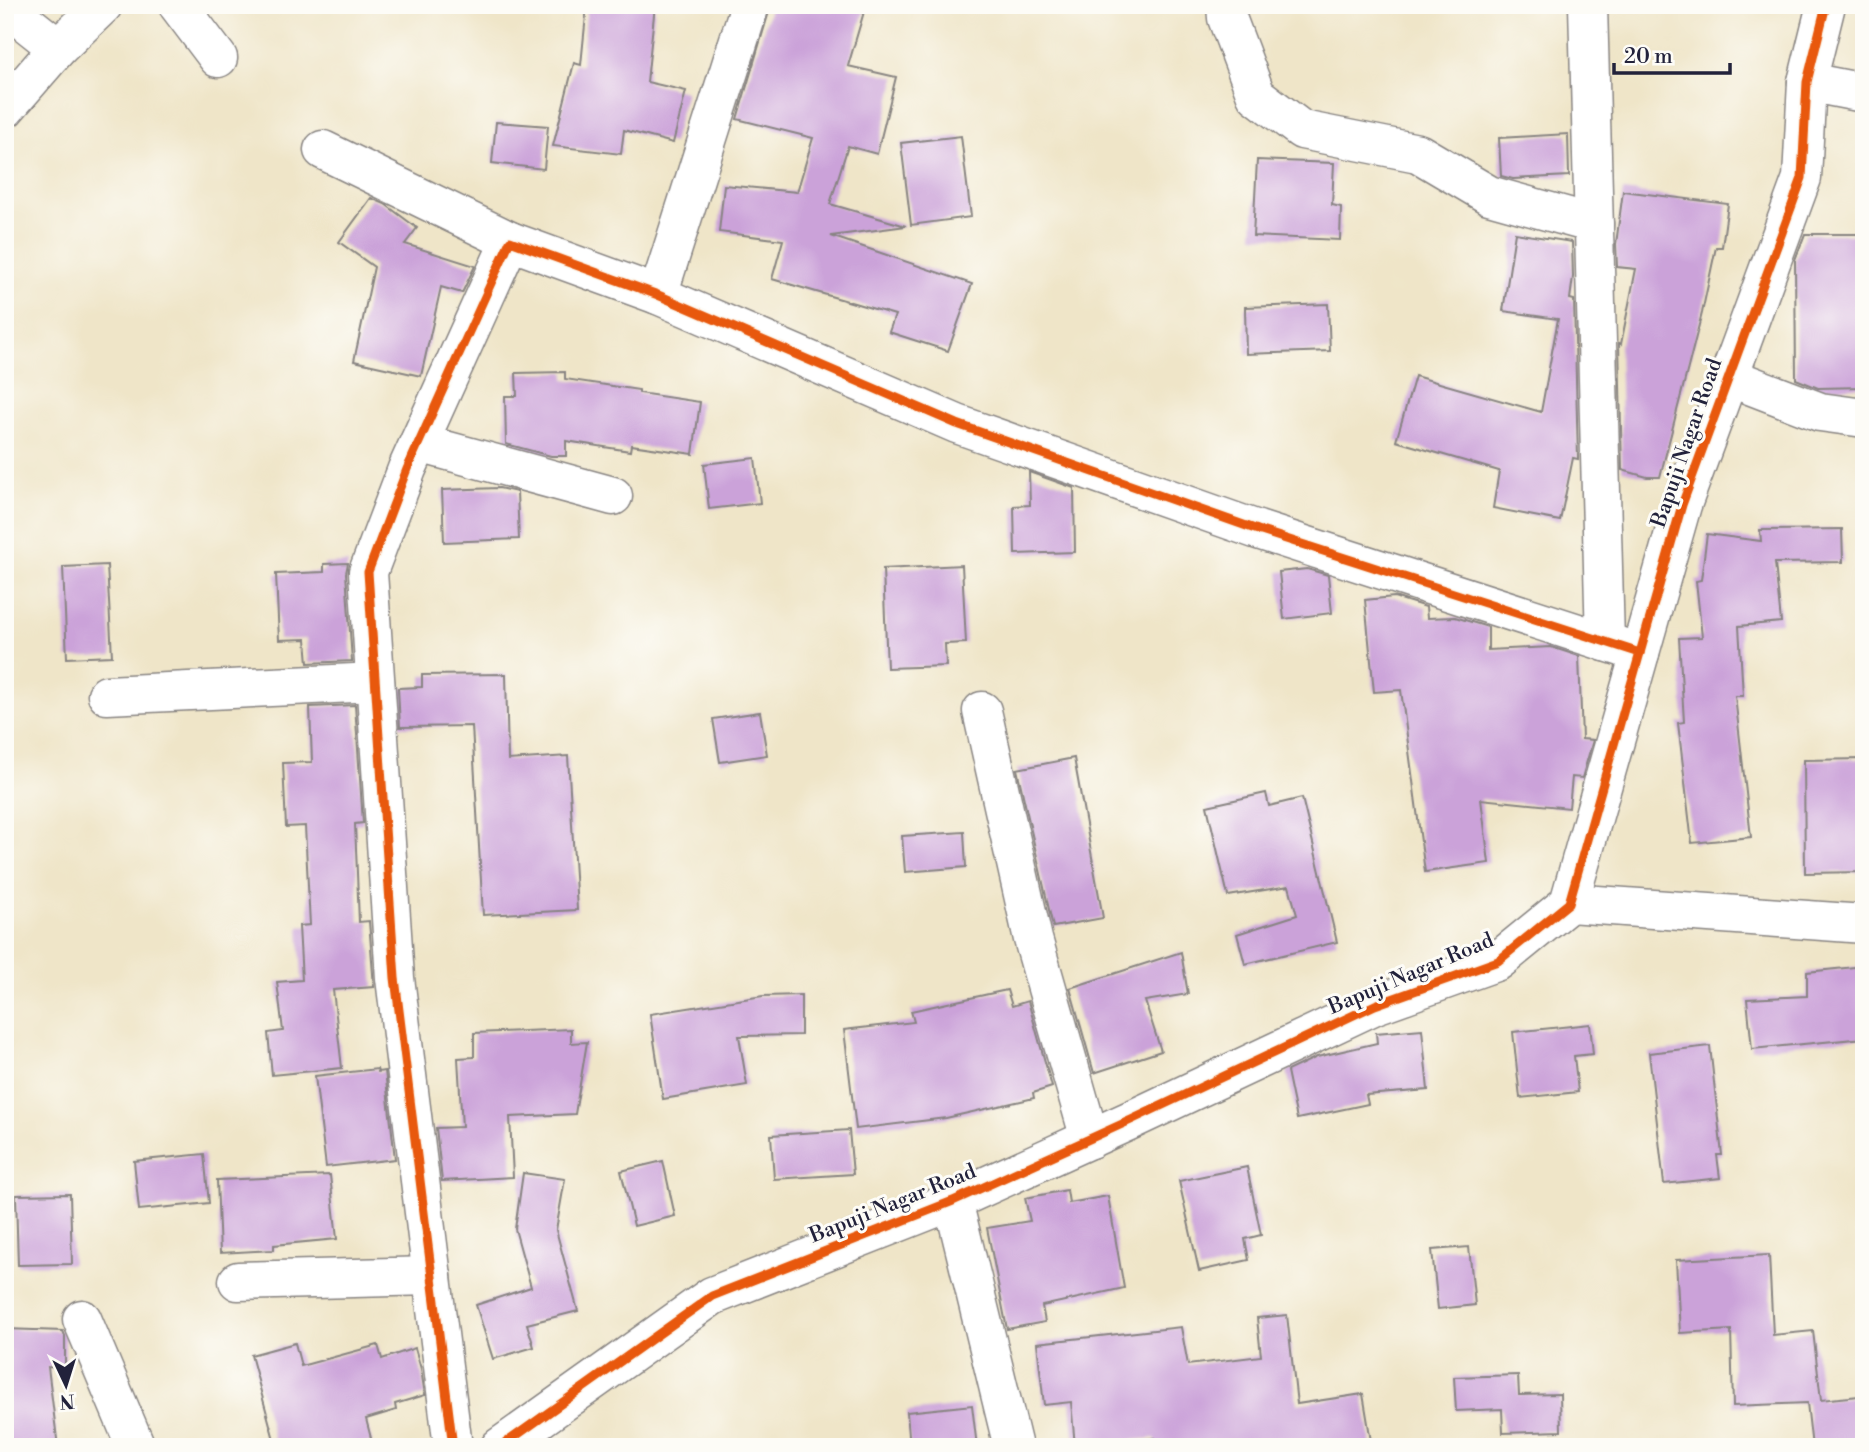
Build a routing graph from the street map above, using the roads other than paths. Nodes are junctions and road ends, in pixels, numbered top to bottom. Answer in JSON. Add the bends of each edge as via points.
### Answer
{"nodes":[{"id":1,"x":103,"y":5,"type":"edge"},
{"id":2,"x":178,"y":5,"type":"edge"},
{"id":3,"x":750,"y":5,"type":"edge"},
{"id":4,"x":1226,"y":5,"type":"edge"},
{"id":5,"x":1588,"y":5,"type":"edge"},
{"id":6,"x":1826,"y":5,"type":"edge"},
{"id":7,"x":5,"y":6,"type":"edge"},
{"id":8,"x":58,"y":48,"type":"junction"},
{"id":9,"x":218,"y":58,"type":"dead end"},
{"id":10,"x":1807,"y":82,"type":"junction"},
{"id":11,"x":1864,"y":93,"type":"edge"},
{"id":12,"x":5,"y":109,"type":"edge"},
{"id":13,"x":323,"y":150,"type":"dead end"},
{"id":14,"x":1594,"y":224,"type":"junction"},
{"id":15,"x":510,"y":241,"type":"junction"},
{"id":16,"x":658,"y":295,"type":"junction"},
{"id":17,"x":1729,"y":377,"type":"junction"},
{"id":18,"x":1864,"y":418,"type":"edge"},
{"id":19,"x":419,"y":443,"type":"junction"},
{"id":20,"x":614,"y":496,"type":"dead end"},
{"id":21,"x":1622,"y":648,"type":"junction"},
{"id":22,"x":375,"y":682,"type":"junction"},
{"id":23,"x":107,"y":695,"type":"dead end"},
{"id":24,"x":982,"y":711,"type":"dead end"},
{"id":25,"x":1569,"y":903,"type":"junction"},
{"id":26,"x":1864,"y":923,"type":"edge"},
{"id":27,"x":1090,"y":1139,"type":"junction"},
{"id":28,"x":953,"y":1201,"type":"junction"},
{"id":29,"x":432,"y":1276,"type":"junction"},
{"id":30,"x":238,"y":1281,"type":"dead end"},
{"id":31,"x":82,"y":1319,"type":"dead end"},
{"id":32,"x":136,"y":1447,"type":"edge"},
{"id":33,"x":453,"y":1447,"type":"edge"},
{"id":34,"x":499,"y":1447,"type":"edge"},
{"id":35,"x":1013,"y":1447,"type":"edge"}],
"edges":[{"from":1,"to":8,"type":"street"},
{"from":2,"to":9,"type":"street"},
{"from":3,"to":16,"type":"street"},
{"from":4,"to":14,"type":"street","via":[[1256,95],[1302,130],[1418,153],[1489,195]]},
{"from":5,"to":14,"type":"street"},
{"from":6,"to":10,"type":"street","name":"Bapuji Nagar Road"},
{"from":7,"to":8,"type":"street"},
{"from":8,"to":12,"type":"street"},
{"from":10,"to":11,"type":"street"},
{"from":10,"to":17,"type":"street","name":"Bapuji Nagar Road","via":[[1802,178]]},
{"from":13,"to":15,"type":"street"},
{"from":14,"to":21,"type":"street"},
{"from":15,"to":16,"type":"street"},
{"from":15,"to":19,"type":"street"},
{"from":16,"to":21,"type":"street","via":[[957,424],[1258,530]]},
{"from":17,"to":18,"type":"street","via":[[1820,412]]},
{"from":17,"to":21,"type":"street","name":"Bapuji Nagar Road"},
{"from":19,"to":20,"type":"street"},
{"from":19,"to":22,"type":"street","via":[[368,572]]},
{"from":21,"to":25,"type":"street","name":"Bapuji Nagar Road"},
{"from":22,"to":23,"type":"street"},
{"from":22,"to":29,"type":"street","via":[[395,978]]},
{"from":24,"to":27,"type":"street","via":[[1033,939]]},
{"from":25,"to":26,"type":"street"},
{"from":25,"to":27,"type":"street","name":"Bapuji Nagar Road","via":[[1498,961],[1375,1005]]},
{"from":27,"to":28,"type":"street","name":"Bapuji Nagar Road"},
{"from":28,"to":34,"type":"street","name":"Bapuji Nagar Road","via":[[712,1296]]},
{"from":28,"to":35,"type":"street"},
{"from":29,"to":30,"type":"street"},
{"from":29,"to":33,"type":"street"},
{"from":31,"to":32,"type":"street"}]}
